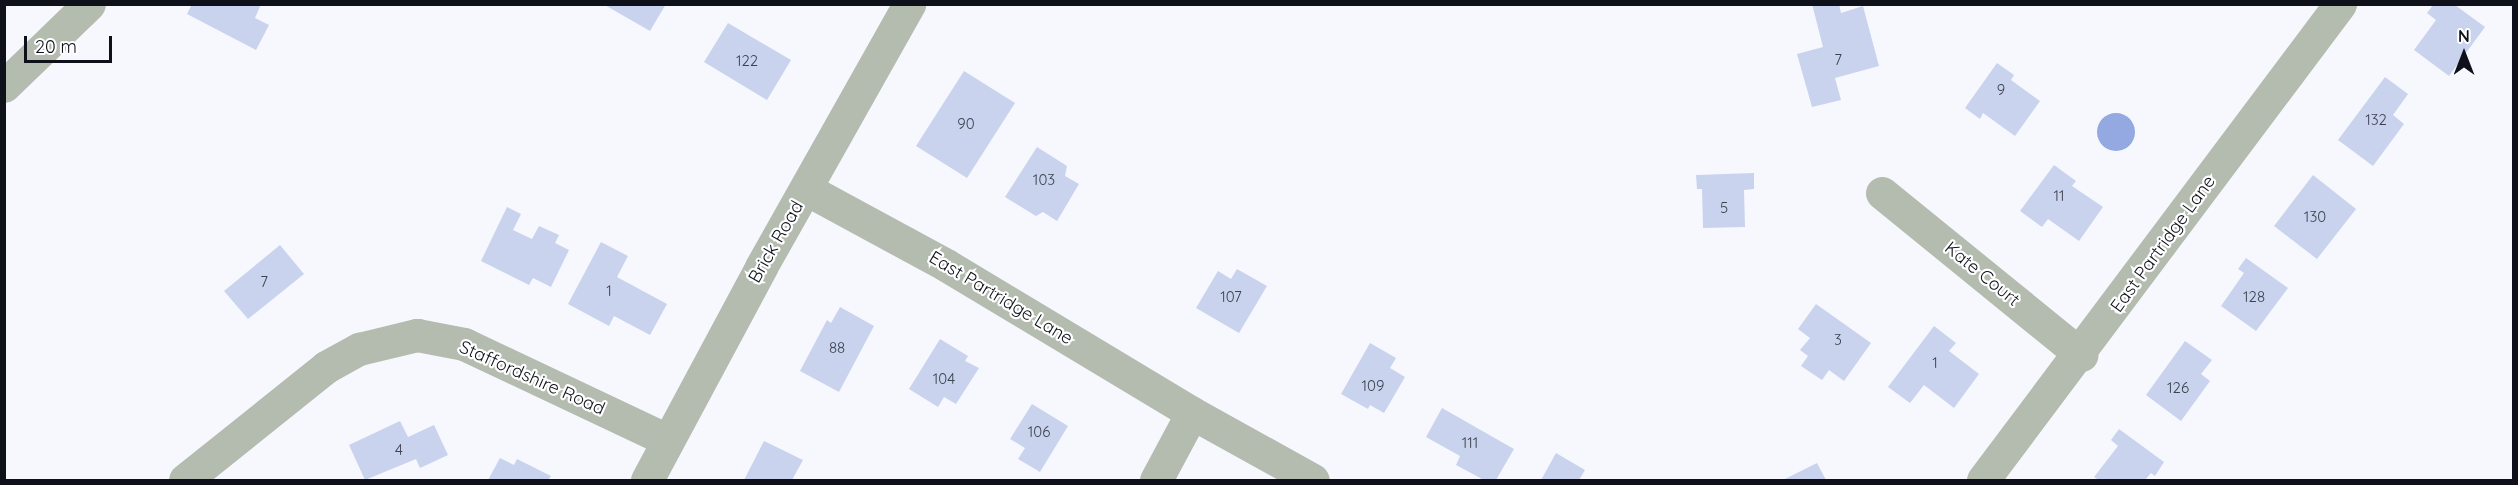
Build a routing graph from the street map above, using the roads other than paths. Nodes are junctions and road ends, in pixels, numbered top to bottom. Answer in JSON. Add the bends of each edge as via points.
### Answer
{"nodes":[{"id":1,"x":89,"y":4,"type":"edge"},
{"id":2,"x":2340,"y":4,"type":"edge"},
{"id":3,"x":899,"y":8,"type":"edge"},
{"id":4,"x":4,"y":86,"type":"edge"},
{"id":5,"x":806,"y":189,"type":"junction"},
{"id":6,"x":1882,"y":193,"type":"dead end"},
{"id":7,"x":2081,"y":355,"type":"junction"},
{"id":8,"x":1192,"y":413,"type":"junction"},
{"id":9,"x":667,"y":440,"type":"junction"},
{"id":10,"x":185,"y":480,"type":"edge"},
{"id":11,"x":647,"y":480,"type":"edge"},
{"id":12,"x":1156,"y":480,"type":"edge"},
{"id":13,"x":1313,"y":480,"type":"edge"},
{"id":14,"x":1983,"y":480,"type":"edge"}],
"edges":[{"from":1,"to":4,"type":"street"},
{"from":2,"to":7,"type":"street","name":"East Partridge Lane"},
{"from":3,"to":5,"type":"street","name":"Brick Road"},
{"from":5,"to":8,"type":"street","name":"East Partridge Lane","via":[[946,265]]},
{"from":5,"to":9,"type":"street","name":"Brick Road"},
{"from":6,"to":7,"type":"street","name":"Kate Court"},
{"from":7,"to":14,"type":"street","name":"East Partridge Lane"},
{"from":8,"to":12,"type":"street"},
{"from":8,"to":13,"type":"street","name":"East Partridge Lane"},
{"from":9,"to":10,"type":"street","name":"Staffordshire Road","via":[[464,344],[417,335],[368,346],[326,367]]},
{"from":9,"to":11,"type":"street","name":"Brick Road"}]}
